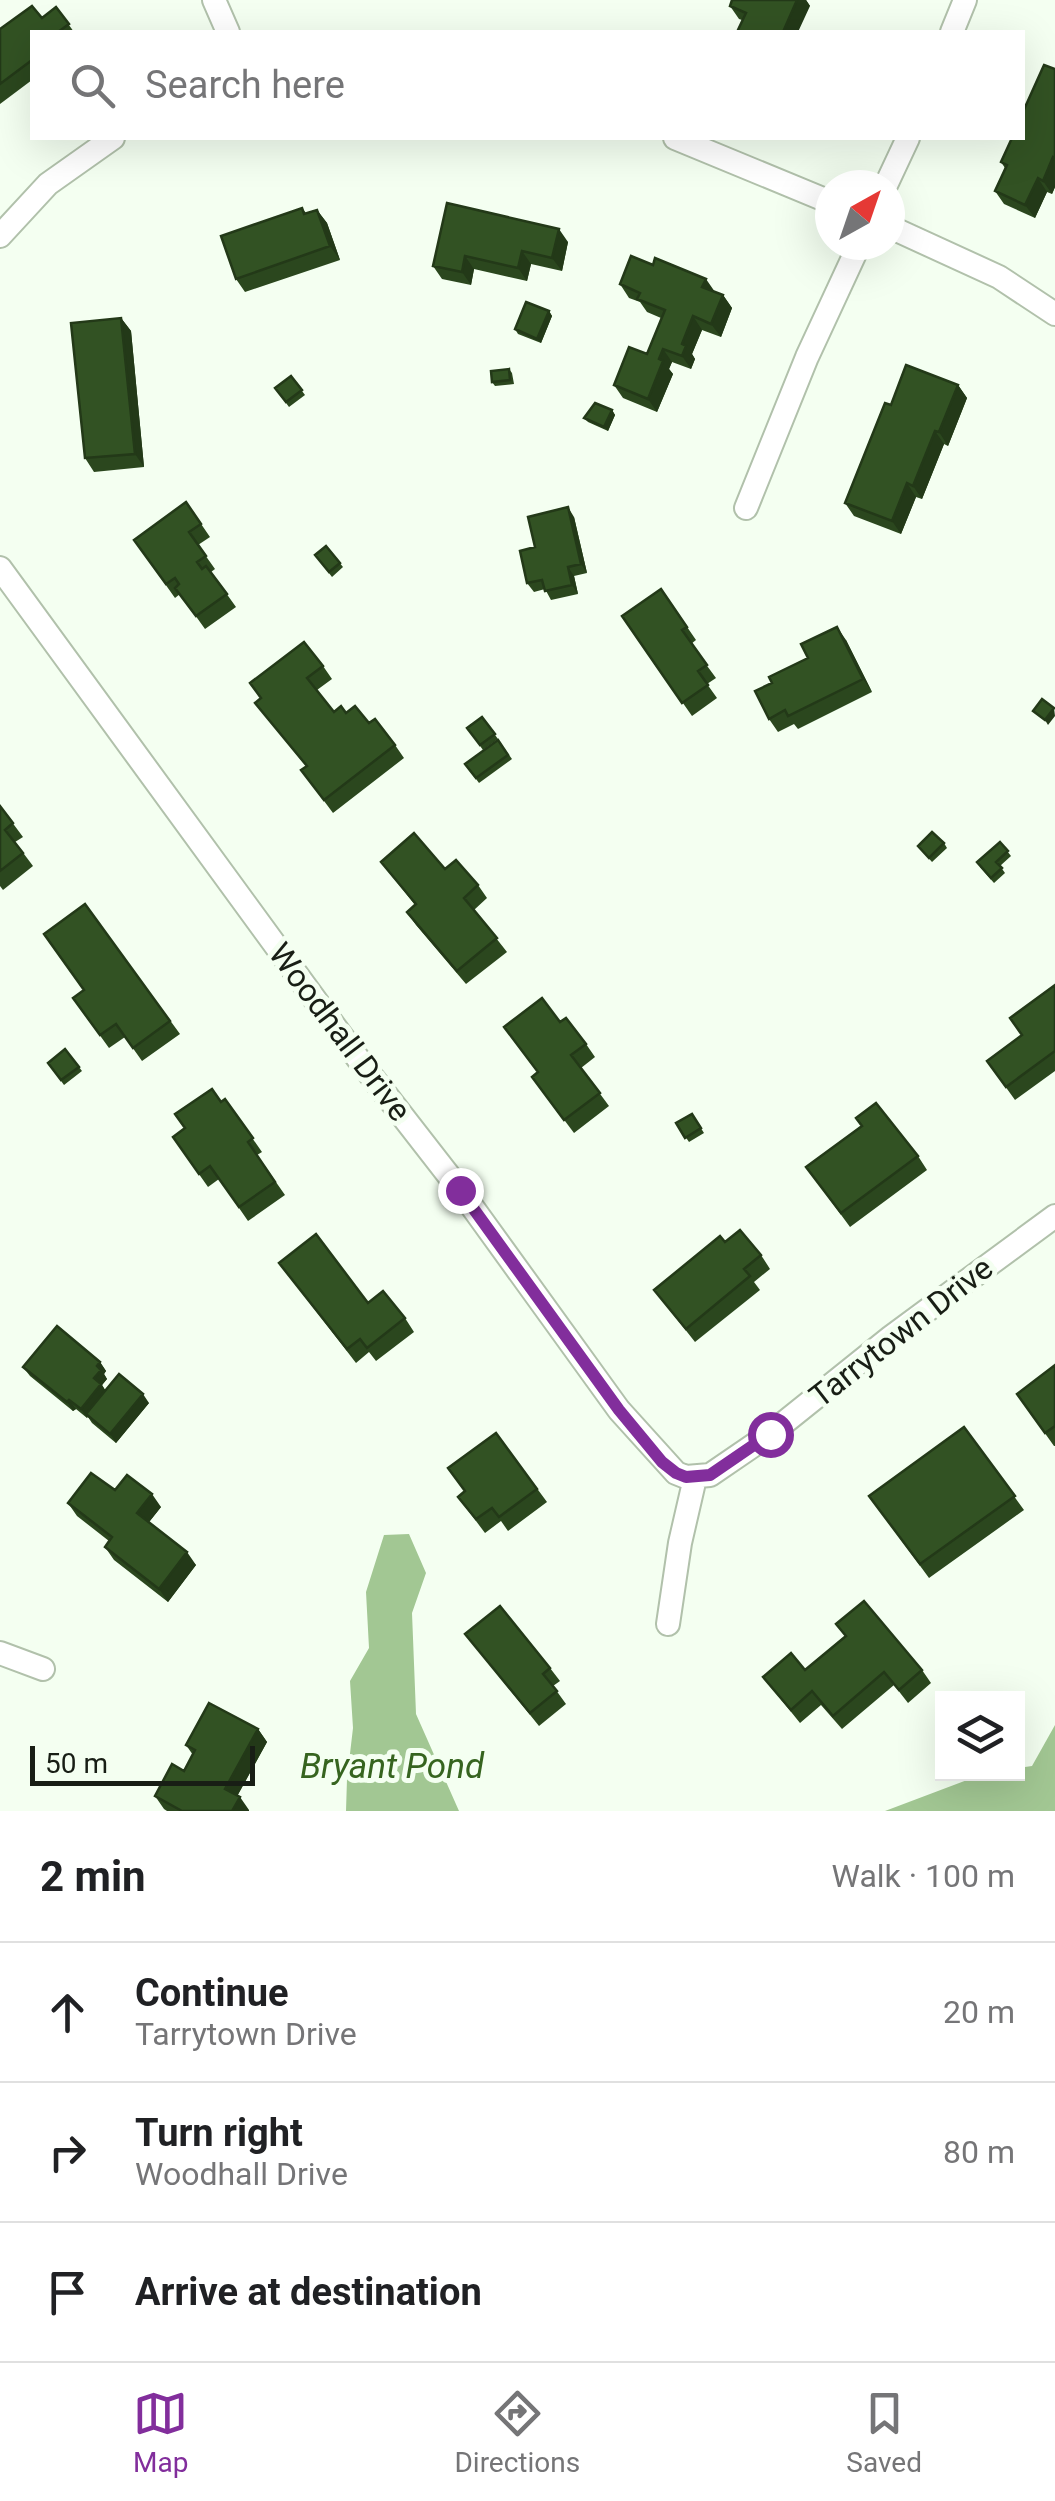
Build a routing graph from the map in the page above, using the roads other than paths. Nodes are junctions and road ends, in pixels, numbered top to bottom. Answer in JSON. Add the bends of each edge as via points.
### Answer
{"nodes":[{"id":1,"x":214,"y":0,"type":"edge"},
{"id":2,"x":965,"y":0,"type":"edge"},
{"id":3,"x":227,"y":30,"type":"edge"},
{"id":4,"x":953,"y":30,"type":"edge"},
{"id":5,"x":110,"y":140,"type":"edge"},
{"id":6,"x":681,"y":140,"type":"edge"},
{"id":7,"x":907,"y":140,"type":"edge"},
{"id":8,"x":893,"y":170,"type":"edge"},
{"id":9,"x":815,"y":196,"type":"edge"},
{"id":10,"x":905,"y":234,"type":"edge"},
{"id":11,"x":0,"y":236,"type":"edge"},
{"id":12,"x":852,"y":260,"type":"edge"},
{"id":13,"x":1055,"y":314,"type":"edge"},
{"id":14,"x":746,"y":508,"type":"dead end"},
{"id":15,"x":0,"y":568,"type":"edge"},
{"id":16,"x":1055,"y":1216,"type":"edge"},
{"id":17,"x":695,"y":1478,"type":"junction"},
{"id":18,"x":668,"y":1624,"type":"dead end"},
{"id":19,"x":0,"y":1653,"type":"edge"},
{"id":20,"x":43,"y":1669,"type":"dead end"}],
"edges":[{"from":1,"to":3,"type":"street"},
{"from":2,"to":4,"type":"street"},
{"from":5,"to":11,"type":"street","via":[[48,184]]},
{"from":6,"to":9,"type":"street"},
{"from":7,"to":8,"type":"street"},
{"from":10,"to":13,"type":"street","via":[[999,277]]},
{"from":12,"to":14,"type":"street"},
{"from":15,"to":17,"type":"street","name":"Woodhall Drive","via":[[619,1410],[662,1462]]},
{"from":16,"to":17,"type":"street","name":"Tarrytown Drive","via":[[770,1434],[710,1475]]},
{"from":17,"to":18,"type":"street"},
{"from":19,"to":20,"type":"street"}]}
